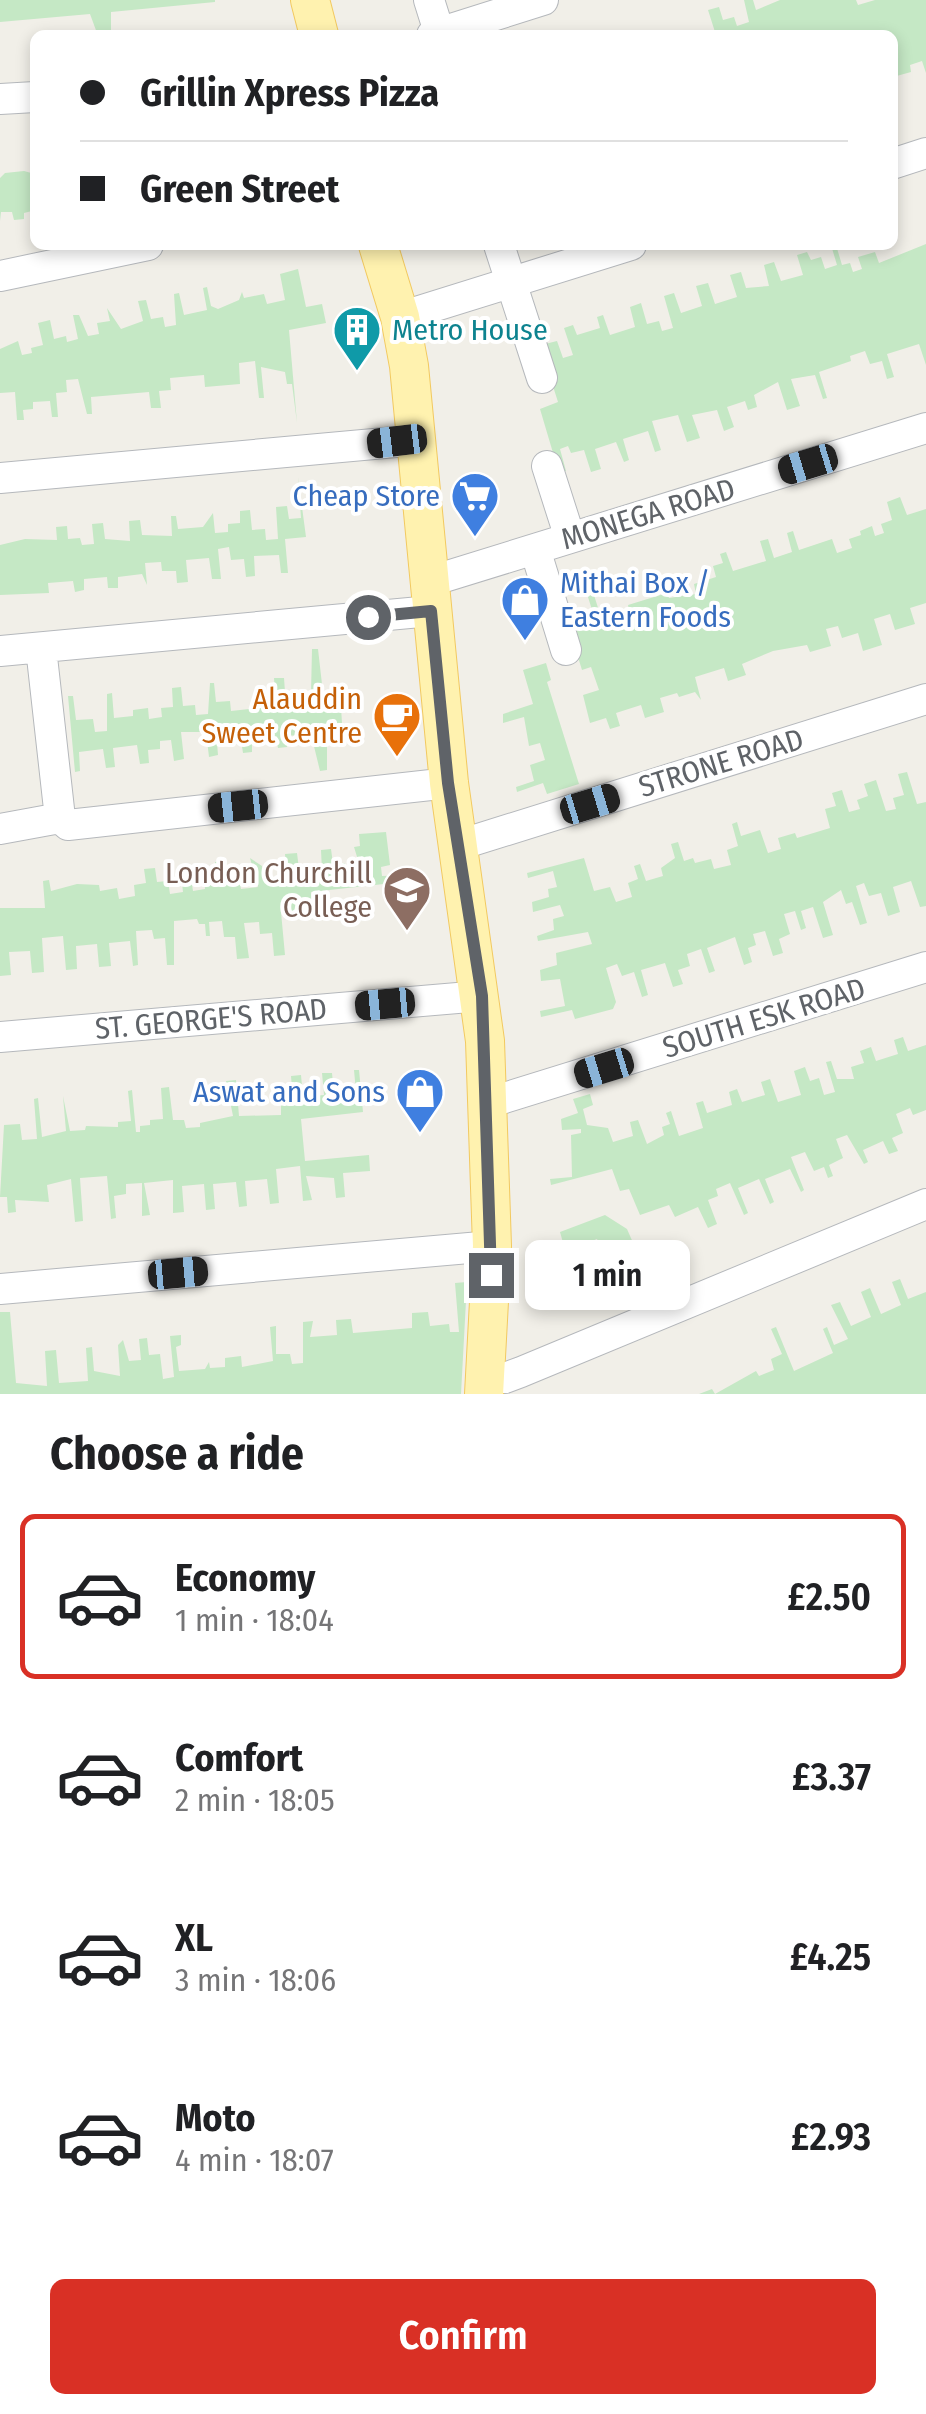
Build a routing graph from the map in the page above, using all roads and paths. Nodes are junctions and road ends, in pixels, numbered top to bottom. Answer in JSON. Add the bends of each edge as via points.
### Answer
{"nodes":[{"id":1,"x":310,"y":0,"type":"edge"},
{"id":2,"x":430,"y":0,"type":"edge"},
{"id":3,"x":544,"y":0,"type":"edge"},
{"id":4,"x":318,"y":30,"type":"edge"},
{"id":5,"x":436,"y":30,"type":"edge"},
{"id":6,"x":450,"y":30,"type":"edge"},
{"id":7,"x":30,"y":97,"type":"edge"},
{"id":8,"x":0,"y":100,"type":"edge"},
{"id":9,"x":926,"y":153,"type":"edge"},
{"id":10,"x":898,"y":162,"type":"edge"},
{"id":11,"x":124,"y":250,"type":"edge"},
{"id":12,"x":380,"y":250,"type":"edge"},
{"id":13,"x":500,"y":250,"type":"edge"},
{"id":14,"x":615,"y":250,"type":"edge"},
{"id":15,"x":0,"y":276,"type":"edge"},
{"id":16,"x":510,"y":282,"type":"junction"},
{"id":17,"x":400,"y":317,"type":"junction"},
{"id":18,"x":542,"y":378,"type":"dead end"},
{"id":19,"x":926,"y":428,"type":"edge"},
{"id":20,"x":418,"y":440,"type":"junction"},
{"id":21,"x":547,"y":466,"type":"dead end"},
{"id":22,"x":0,"y":478,"type":"edge"},
{"id":23,"x":570,"y":538,"type":"junction"},
{"id":24,"x":535,"y":549,"type":"junction"},
{"id":25,"x":429,"y":596,"type":"junction"},
{"id":26,"x":40,"y":648,"type":"junction"},
{"id":27,"x":566,"y":650,"type":"dead end"},
{"id":28,"x":0,"y":651,"type":"edge"},
{"id":29,"x":926,"y":699,"type":"edge"},
{"id":30,"x":448,"y":783,"type":"junction"},
{"id":31,"x":60,"y":818,"type":"junction"},
{"id":32,"x":0,"y":829,"type":"edge"},
{"id":33,"x":459,"y":845,"type":"junction"},
{"id":34,"x":926,"y":968,"type":"edge"},
{"id":35,"x":482,"y":996,"type":"junction"},
{"id":36,"x":0,"y":1037,"type":"edge"},
{"id":37,"x":488,"y":1103,"type":"junction"},
{"id":38,"x":926,"y":1204,"type":"edge"},
{"id":39,"x":492,"y":1246,"type":"junction"},
{"id":40,"x":0,"y":1289,"type":"edge"},
{"id":41,"x":485,"y":1386,"type":"edge"}],
"edges":[{"from":1,"to":4,"type":"main road"},
{"from":2,"to":5,"type":"street"},
{"from":3,"to":6,"type":"street"},
{"from":7,"to":8,"type":"street"},
{"from":9,"to":10,"type":"street"},
{"from":11,"to":15,"type":"street"},
{"from":12,"to":17,"type":"main road"},
{"from":13,"to":16,"type":"street"},
{"from":14,"to":16,"type":"street"},
{"from":16,"to":17,"type":"street"},
{"from":16,"to":18,"type":"street"},
{"from":17,"to":20,"type":"main road"},
{"from":19,"to":23,"type":"street","name":"MONEGA ROAD"},
{"from":20,"to":22,"type":"street"},
{"from":20,"to":25,"type":"main road"},
{"from":21,"to":23,"type":"street"},
{"from":23,"to":24,"type":"street","name":"MONEGA ROAD"},
{"from":24,"to":25,"type":"street","name":"MONEGA ROAD"},
{"from":24,"to":27,"type":"street"},
{"from":25,"to":26,"type":"street","name":"MONEGA ROAD"},
{"from":25,"to":30,"type":"main road"},
{"from":26,"to":28,"type":"street","name":"MONEGA ROAD"},
{"from":26,"to":31,"type":"street"},
{"from":29,"to":33,"type":"street","name":"STRONE ROAD"},
{"from":30,"to":31,"type":"street","via":[[68,825]]},
{"from":30,"to":33,"type":"main road"},
{"from":31,"to":32,"type":"street"},
{"from":33,"to":35,"type":"main road"},
{"from":34,"to":37,"type":"street","name":"SOUTH ESK ROAD"},
{"from":35,"to":36,"type":"street","name":"ST. GEORGE'S ROAD"},
{"from":35,"to":37,"type":"main road"},
{"from":37,"to":39,"type":"main road"},
{"from":38,"to":41,"type":"street"},
{"from":39,"to":40,"type":"street"},
{"from":39,"to":41,"type":"main road"}]}
